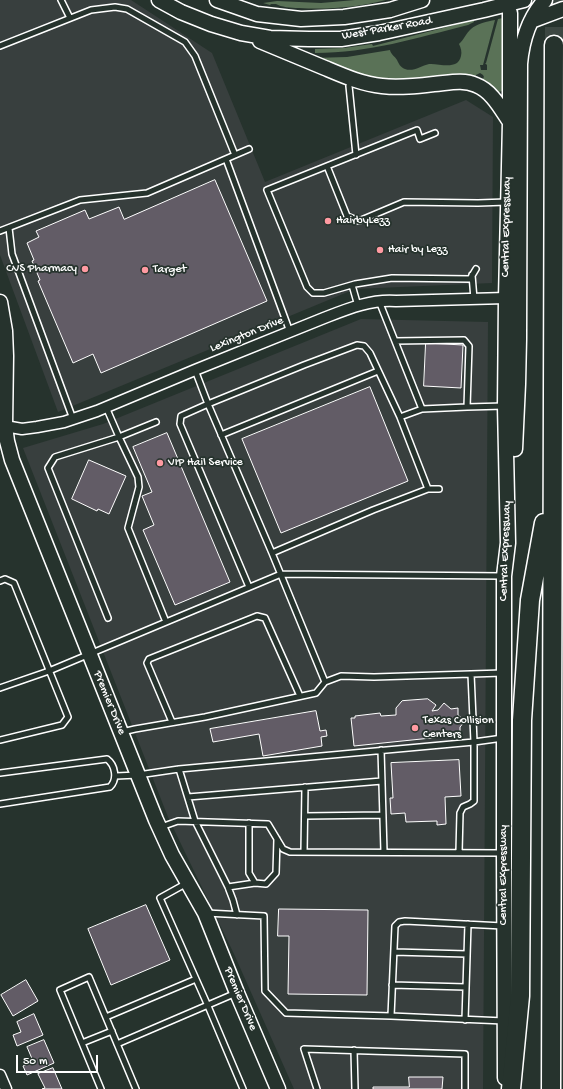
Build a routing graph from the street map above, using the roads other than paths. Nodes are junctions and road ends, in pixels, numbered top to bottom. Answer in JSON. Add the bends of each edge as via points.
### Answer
{"nodes":[{"id":1,"x":61,"y":0,"type":"edge"},
{"id":2,"x":159,"y":0,"type":"edge"},
{"id":3,"x":217,"y":0,"type":"edge"},
{"id":4,"x":422,"y":0,"type":"edge"},
{"id":5,"x":524,"y":0,"type":"edge"},
{"id":6,"x":545,"y":0,"type":"edge"},
{"id":7,"x":240,"y":3,"type":"edge"},
{"id":8,"x":563,"y":9,"type":"edge"},
{"id":9,"x":510,"y":13,"type":"dead end"},
{"id":10,"x":70,"y":18,"type":"junction"},
{"id":11,"x":531,"y":21,"type":"junction"},
{"id":12,"x":242,"y":33,"type":"junction"},
{"id":13,"x":554,"y":45,"type":"tunnel mouth"},
{"id":14,"x":0,"y":46,"type":"edge"},
{"id":15,"x":351,"y":79,"type":"junction"},
{"id":16,"x":510,"y":122,"type":"junction"},
{"id":17,"x":435,"y":133,"type":"dead end"},
{"id":18,"x":249,"y":149,"type":"dead end"},
{"id":19,"x":235,"y":155,"type":"junction"},
{"id":20,"x":356,"y":155,"type":"junction"},
{"id":21,"x":226,"y":159,"type":"junction"},
{"id":22,"x":327,"y":166,"type":"junction"},
{"id":23,"x":508,"y":202,"type":"junction"},
{"id":24,"x":9,"y":228,"type":"junction"},
{"id":25,"x":0,"y":231,"type":"edge"},
{"id":26,"x":476,"y":269,"type":"dead end"},
{"id":27,"x":472,"y":275,"type":"junction"},
{"id":28,"x":352,"y":285,"type":"junction"},
{"id":29,"x":506,"y":298,"type":"junction"},
{"id":30,"x":474,"y":299,"type":"junction"},
{"id":31,"x":378,"y":301,"type":"junction"},
{"id":32,"x":0,"y":302,"type":"edge"},
{"id":33,"x":358,"y":306,"type":"junction"},
{"id":34,"x":290,"y":332,"type":"junction"},
{"id":35,"x":395,"y":340,"type":"junction"},
{"id":36,"x":195,"y":370,"type":"junction"},
{"id":37,"x":378,"y":371,"type":"junction"},
{"id":38,"x":208,"y":404,"type":"junction"},
{"id":39,"x":506,"y":406,"type":"junction"},
{"id":40,"x":106,"y":407,"type":"junction"},
{"id":41,"x":467,"y":407,"type":"junction"},
{"id":42,"x":422,"y":409,"type":"junction"},
{"id":43,"x":400,"y":417,"type":"junction"},
{"id":44,"x":73,"y":419,"type":"junction"},
{"id":45,"x":156,"y":422,"type":"dead end"},
{"id":46,"x":5,"y":426,"type":"junction"},
{"id":47,"x":221,"y":435,"type":"junction"},
{"id":48,"x":119,"y":437,"type":"junction"},
{"id":49,"x":552,"y":477,"type":"junction"},
{"id":50,"x":428,"y":489,"type":"junction"},
{"id":51,"x":439,"y":489,"type":"dead end"},
{"id":52,"x":508,"y":543,"type":"junction"},
{"id":53,"x":272,"y":552,"type":"junction"},
{"id":54,"x":281,"y":574,"type":"junction"},
{"id":55,"x":504,"y":576,"type":"junction"},
{"id":56,"x":0,"y":581,"type":"edge"},
{"id":57,"x":249,"y":587,"type":"junction"},
{"id":58,"x":108,"y":618,"type":"dead end"},
{"id":59,"x":166,"y":622,"type":"junction"},
{"id":60,"x":90,"y":654,"type":"junction"},
{"id":61,"x":49,"y":671,"type":"junction"},
{"id":62,"x":504,"y":673,"type":"junction"},
{"id":63,"x":471,"y":674,"type":"junction"},
{"id":64,"x":324,"y":682,"type":"junction"},
{"id":65,"x":0,"y":688,"type":"edge"},
{"id":66,"x":300,"y":696,"type":"junction"},
{"id":67,"x":172,"y":722,"type":"junction"},
{"id":68,"x":121,"y":732,"type":"junction"},
{"id":69,"x":504,"y":738,"type":"junction"},
{"id":70,"x":0,"y":740,"type":"edge"},
{"id":71,"x":474,"y":742,"type":"junction"},
{"id":72,"x":381,"y":750,"type":"junction"},
{"id":73,"x":179,"y":769,"type":"junction"},
{"id":74,"x":0,"y":773,"type":"edge"},
{"id":75,"x":138,"y":775,"type":"junction"},
{"id":76,"x":116,"y":776,"type":"junction"},
{"id":77,"x":382,"y":781,"type":"junction"},
{"id":78,"x":305,"y":788,"type":"junction"},
{"id":79,"x":188,"y":797,"type":"junction"},
{"id":80,"x":0,"y":804,"type":"edge"},
{"id":81,"x":383,"y":815,"type":"junction"},
{"id":82,"x":305,"y":816,"type":"junction"},
{"id":83,"x":195,"y":820,"type":"junction"},
{"id":84,"x":249,"y":823,"type":"junction"},
{"id":85,"x":159,"y":827,"type":"junction"},
{"id":86,"x":277,"y":837,"type":"junction"},
{"id":87,"x":304,"y":852,"type":"junction"},
{"id":88,"x":384,"y":852,"type":"junction"},
{"id":89,"x":459,"y":852,"type":"junction"},
{"id":90,"x":504,"y":853,"type":"junction"},
{"id":91,"x":188,"y":882,"type":"junction"},
{"id":92,"x":255,"y":883,"type":"junction"},
{"id":93,"x":228,"y":887,"type":"junction"},
{"id":94,"x":205,"y":913,"type":"junction"},
{"id":95,"x":238,"y":915,"type":"junction"},
{"id":96,"x":468,"y":924,"type":"junction"},
{"id":97,"x":504,"y":926,"type":"junction"},
{"id":98,"x":394,"y":952,"type":"junction"},
{"id":99,"x":467,"y":954,"type":"junction"},
{"id":100,"x":196,"y":979,"type":"junction"},
{"id":101,"x":392,"y":985,"type":"junction"},
{"id":102,"x":466,"y":986,"type":"junction"},
{"id":103,"x":237,"y":993,"type":"junction"},
{"id":104,"x":208,"y":1006,"type":"junction"},
{"id":105,"x":106,"y":1016,"type":"junction"},
{"id":106,"x":391,"y":1016,"type":"junction"},
{"id":107,"x":465,"y":1020,"type":"junction"},
{"id":108,"x":505,"y":1022,"type":"junction"},
{"id":109,"x":112,"y":1031,"type":"junction"},
{"id":110,"x":82,"y":1043,"type":"junction"},
{"id":111,"x":117,"y":1044,"type":"junction"},
{"id":112,"x":354,"y":1050,"type":"junction"},
{"id":113,"x":0,"y":1075,"type":"edge"},
{"id":114,"x":6,"y":1089,"type":"edge"},
{"id":115,"x":101,"y":1089,"type":"edge"},
{"id":116,"x":136,"y":1089,"type":"edge"},
{"id":117,"x":243,"y":1089,"type":"edge"},
{"id":118,"x":278,"y":1089,"type":"edge"},
{"id":119,"x":317,"y":1089,"type":"edge"},
{"id":120,"x":355,"y":1089,"type":"edge"},
{"id":121,"x":465,"y":1089,"type":"edge"},
{"id":122,"x":505,"y":1089,"type":"edge"},
{"id":123,"x":511,"y":1089,"type":"edge"},
{"id":124,"x":551,"y":1089,"type":"edge"}],
"edges":[{"from":1,"to":10,"type":"lane"},
{"from":2,"to":12,"type":"main road","name":"West Parker Road","via":[[211,24]]},
{"from":3,"to":7,"type":"main road","name":"West Parker Road"},
{"from":4,"to":7,"type":"main road","name":"West Parker Road","via":[[390,10],[344,18],[301,19],[257,14]]},
{"from":5,"to":12,"type":"main road","name":"West Parker Road","via":[[379,33],[341,39],[270,38]]},
{"from":6,"to":11,"type":"main road","via":[[537,8]]},
{"from":8,"to":11,"type":"main road"},
{"from":9,"to":16,"type":"main road","name":"Central Expressway"},
{"from":10,"to":14,"type":"lane"},
{"from":10,"to":19,"type":"lane","via":[[91,10],[115,7],[127,9],[185,42],[195,56]]},
{"from":11,"to":52,"type":"main road","via":[[522,46],[520,68],[518,376]]},
{"from":12,"to":15,"type":"main road"},
{"from":13,"to":49,"type":"highway"},
{"from":15,"to":16,"type":"main road","via":[[393,87],[461,82],[474,84],[483,88],[492,97]]},
{"from":15,"to":20,"type":"lane","via":[[349,86]]},
{"from":16,"to":23,"type":"main road","name":"Central Expressway"},
{"from":17,"to":20,"type":"lane","via":[[420,139],[417,130]]},
{"from":18,"to":19,"type":"lane"},
{"from":19,"to":21,"type":"lane"},
{"from":20,"to":22,"type":"lane"},
{"from":21,"to":24,"type":"lane","via":[[148,193],[80,200]]},
{"from":21,"to":34,"type":"lane"},
{"from":22,"to":23,"type":"lane","via":[[347,216],[359,221],[404,202]]},
{"from":22,"to":28,"type":"lane","via":[[267,190],[307,287],[313,293],[324,293]]},
{"from":23,"to":29,"type":"main road","name":"Central Expressway"},
{"from":24,"to":25,"type":"lane"},
{"from":24,"to":44,"type":"lane","via":[[12,254]]},
{"from":26,"to":27,"type":"lane"},
{"from":27,"to":28,"type":"lane","via":[[470,279],[392,278]]},
{"from":27,"to":30,"type":"lane"},
{"from":28,"to":33,"type":"lane"},
{"from":29,"to":30,"type":"street","name":"Lexington Drive"},
{"from":29,"to":39,"type":"main road","name":"Central Expressway"},
{"from":30,"to":31,"type":"street","name":"Lexington Drive"},
{"from":31,"to":33,"type":"street","name":"Lexington Drive"},
{"from":31,"to":35,"type":"lane"},
{"from":32,"to":46,"type":"main road","name":"Premier Drive","via":[[5,331]]},
{"from":33,"to":34,"type":"street","name":"Lexington Drive"},
{"from":34,"to":36,"type":"street","name":"Lexington Drive"},
{"from":35,"to":41,"type":"lane","via":[[464,340],[469,346]]},
{"from":35,"to":42,"type":"lane"},
{"from":36,"to":38,"type":"lane"},
{"from":36,"to":40,"type":"street","name":"Lexington Drive"},
{"from":37,"to":38,"type":"lane","via":[[370,353],[364,346],[357,346]]},
{"from":37,"to":43,"type":"lane"},
{"from":37,"to":47,"type":"lane"},
{"from":38,"to":47,"type":"lane"},
{"from":38,"to":57,"type":"lane","via":[[181,416],[180,424]]},
{"from":39,"to":41,"type":"lane"},
{"from":39,"to":52,"type":"main road","name":"Central Expressway"},
{"from":40,"to":44,"type":"street","name":"Lexington Drive"},
{"from":40,"to":48,"type":"lane"},
{"from":41,"to":42,"type":"lane"},
{"from":42,"to":43,"type":"lane"},
{"from":43,"to":50,"type":"lane"},
{"from":44,"to":46,"type":"street","name":"Lexington Drive","via":[[22,429]]},
{"from":45,"to":48,"type":"lane"},
{"from":46,"to":60,"type":"main road","name":"Premier Drive","via":[[12,460]]},
{"from":47,"to":53,"type":"lane"},
{"from":48,"to":58,"type":"lane","via":[[55,457],[48,468]]},
{"from":48,"to":59,"type":"lane","via":[[138,477],[139,487],[128,528]]},
{"from":49,"to":123,"type":"highway","via":[[530,600],[522,720],[520,996]]},
{"from":49,"to":124,"type":"highway"},
{"from":50,"to":51,"type":"lane"},
{"from":50,"to":53,"type":"lane"},
{"from":52,"to":55,"type":"main road","name":"Central Expressway"},
{"from":53,"to":54,"type":"lane"},
{"from":54,"to":55,"type":"lane"},
{"from":54,"to":57,"type":"lane"},
{"from":54,"to":64,"type":"lane"},
{"from":55,"to":62,"type":"main road","name":"Central Expressway"},
{"from":56,"to":61,"type":"lane","via":[[5,579],[14,583]]},
{"from":57,"to":59,"type":"lane"},
{"from":59,"to":60,"type":"lane"},
{"from":60,"to":61,"type":"lane"},
{"from":60,"to":68,"type":"main road","name":"Premier Drive"},
{"from":61,"to":65,"type":"lane"},
{"from":61,"to":70,"type":"lane","via":[[68,717],[62,725]]},
{"from":62,"to":63,"type":"lane"},
{"from":62,"to":69,"type":"main road","name":"Central Expressway"},
{"from":63,"to":64,"type":"lane","via":[[341,676]]},
{"from":63,"to":71,"type":"lane"},
{"from":64,"to":66,"type":"lane","via":[[316,693]]},
{"from":66,"to":67,"type":"lane"},
{"from":66,"to":67,"type":"lane","via":[[265,618],[257,616],[149,660],[147,663]]},
{"from":67,"to":68,"type":"lane"},
{"from":68,"to":75,"type":"main road","name":"Premier Drive"},
{"from":69,"to":71,"type":"lane"},
{"from":69,"to":90,"type":"main road","name":"Central Expressway"},
{"from":71,"to":72,"type":"lane"},
{"from":71,"to":89,"type":"lane","via":[[474,801],[463,807],[460,813]]},
{"from":72,"to":73,"type":"lane"},
{"from":72,"to":77,"type":"lane"},
{"from":73,"to":75,"type":"lane"},
{"from":73,"to":79,"type":"lane"},
{"from":74,"to":76,"type":"lane","via":[[106,759],[111,762]]},
{"from":75,"to":76,"type":"lane"},
{"from":75,"to":85,"type":"main road","name":"Premier Drive"},
{"from":76,"to":80,"type":"lane","via":[[110,787]]},
{"from":77,"to":78,"type":"lane"},
{"from":77,"to":81,"type":"lane"},
{"from":78,"to":79,"type":"lane"},
{"from":78,"to":82,"type":"lane"},
{"from":79,"to":83,"type":"lane"},
{"from":81,"to":82,"type":"lane"},
{"from":81,"to":88,"type":"lane"},
{"from":82,"to":87,"type":"lane"},
{"from":83,"to":84,"type":"lane"},
{"from":83,"to":85,"type":"lane","via":[[178,821]]},
{"from":83,"to":93,"type":"lane"},
{"from":84,"to":86,"type":"lane","via":[[268,824]]},
{"from":84,"to":92,"type":"lane","via":[[249,873]]},
{"from":85,"to":91,"type":"main road","name":"Premier Drive"},
{"from":86,"to":87,"type":"lane","via":[[283,849]]},
{"from":86,"to":92,"type":"lane","via":[[276,873],[266,884]]},
{"from":87,"to":88,"type":"lane"},
{"from":88,"to":89,"type":"lane"},
{"from":89,"to":90,"type":"lane"},
{"from":90,"to":97,"type":"main road","name":"Central Expressway"},
{"from":91,"to":94,"type":"main road","name":"Premier Drive"},
{"from":91,"to":100,"type":"lane","via":[[160,898]]},
{"from":92,"to":93,"type":"lane"},
{"from":93,"to":95,"type":"lane"},
{"from":94,"to":95,"type":"lane"},
{"from":94,"to":103,"type":"main road","name":"Premier Drive"},
{"from":95,"to":106,"type":"lane","via":[[264,916],[265,991],[286,1013]]},
{"from":96,"to":97,"type":"lane"},
{"from":96,"to":98,"type":"lane","via":[[399,922],[395,926]]},
{"from":96,"to":99,"type":"lane"},
{"from":97,"to":108,"type":"main road","name":"Central Expressway"},
{"from":98,"to":99,"type":"lane"},
{"from":98,"to":101,"type":"lane"},
{"from":99,"to":102,"type":"lane"},
{"from":100,"to":104,"type":"lane"},
{"from":100,"to":105,"type":"lane"},
{"from":101,"to":102,"type":"lane"},
{"from":101,"to":106,"type":"lane"},
{"from":102,"to":107,"type":"lane"},
{"from":103,"to":104,"type":"lane"},
{"from":103,"to":118,"type":"main road","name":"Premier Drive"},
{"from":104,"to":111,"type":"lane"},
{"from":104,"to":117,"type":"lane"},
{"from":105,"to":109,"type":"lane"},
{"from":105,"to":110,"type":"lane","via":[[89,977],[60,990]]},
{"from":106,"to":107,"type":"lane"},
{"from":107,"to":108,"type":"lane"},
{"from":108,"to":122,"type":"main road","name":"Central Expressway"},
{"from":109,"to":110,"type":"lane"},
{"from":109,"to":111,"type":"lane"},
{"from":110,"to":115,"type":"lane"},
{"from":111,"to":116,"type":"lane"},
{"from":112,"to":119,"type":"lane","via":[[304,1049]]},
{"from":112,"to":120,"type":"lane"},
{"from":112,"to":121,"type":"lane","via":[[466,1054]]},
{"from":113,"to":114,"type":"street"}]}
